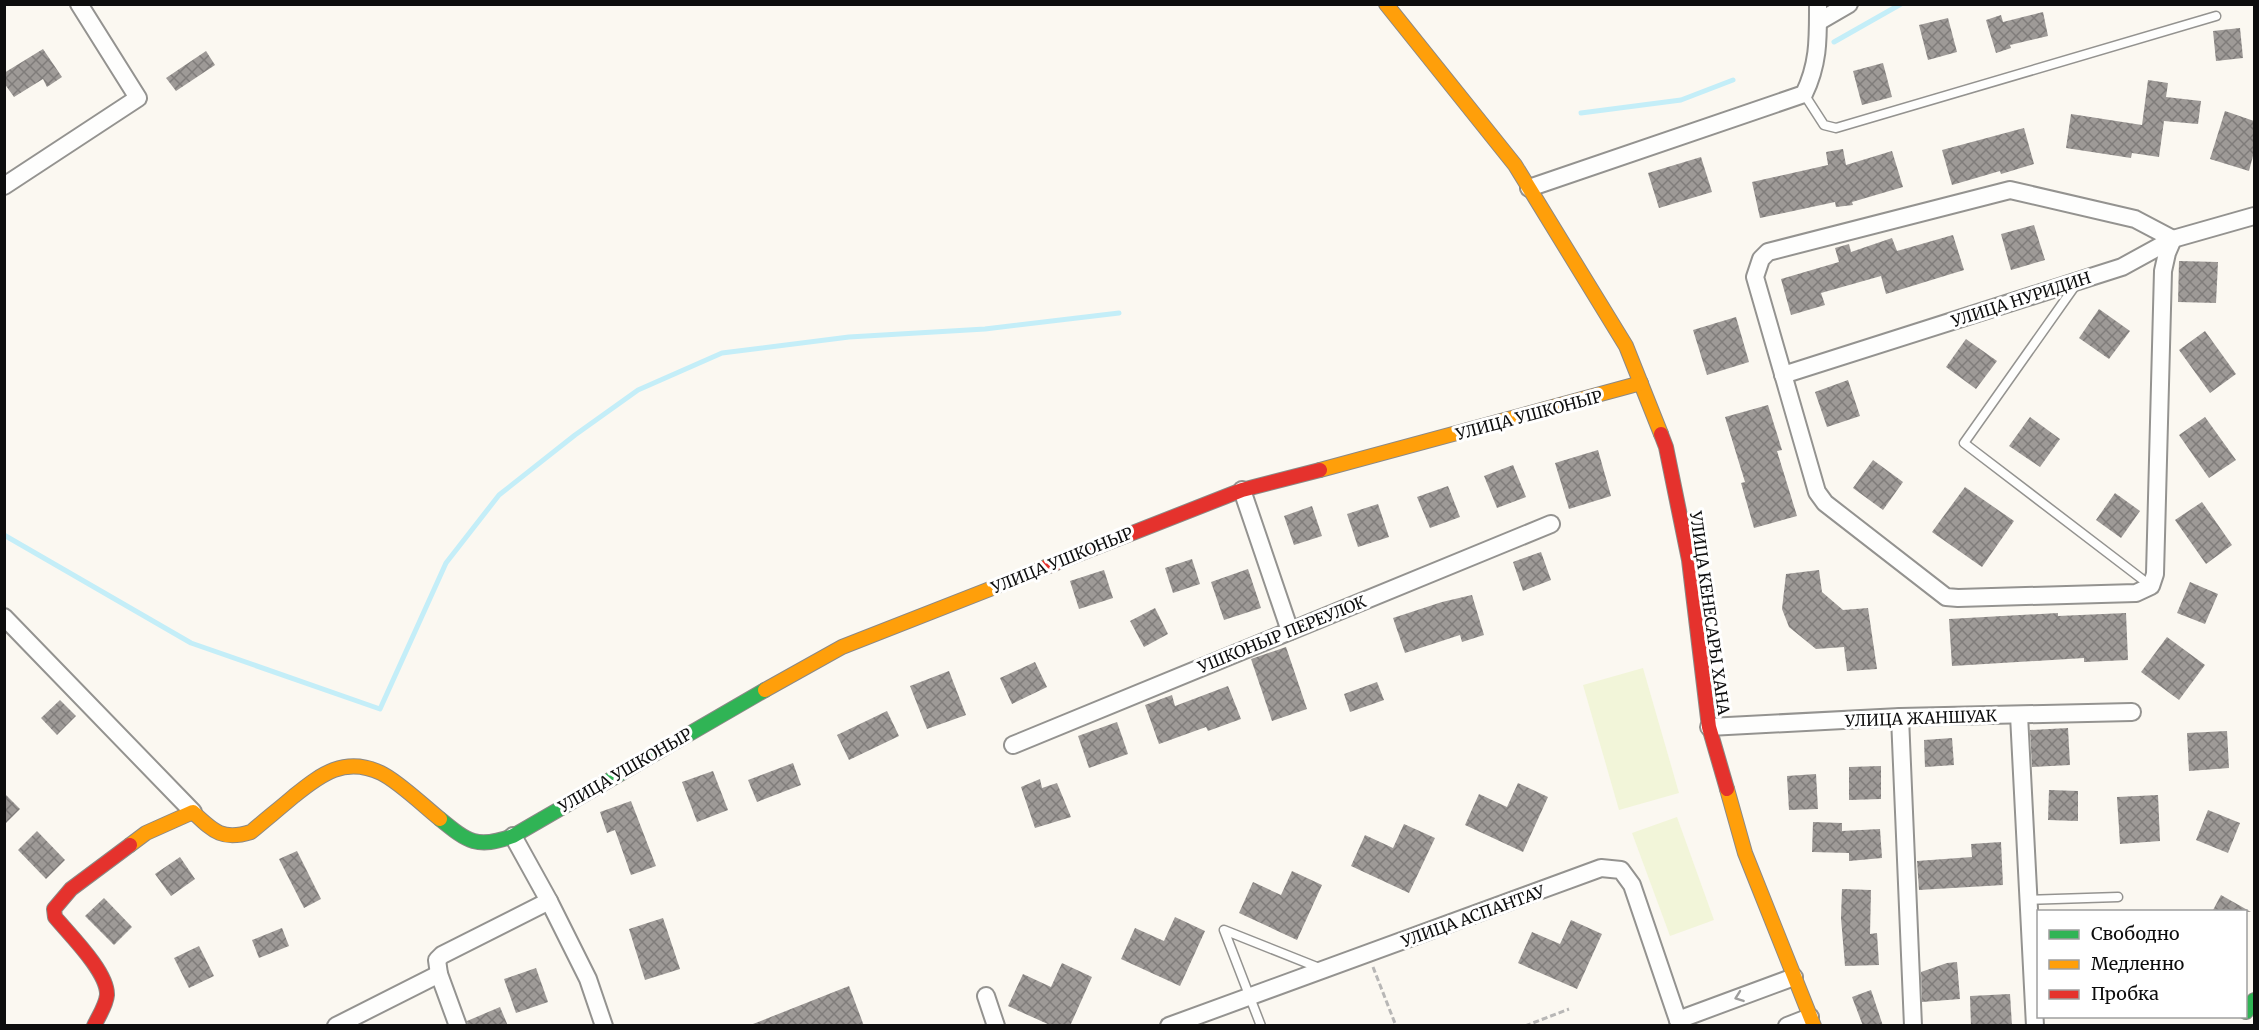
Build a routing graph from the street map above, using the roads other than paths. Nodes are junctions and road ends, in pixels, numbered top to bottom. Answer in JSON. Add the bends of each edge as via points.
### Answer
{"nodes":[{"id":1,"x":79,"y":4,"type":"edge"},
{"id":2,"x":1386,"y":4,"type":"edge"},
{"id":3,"x":1818,"y":4,"type":"edge"},
{"id":4,"x":1849,"y":4,"type":"edge"},
{"id":5,"x":2216,"y":16,"type":"dead end"},
{"id":6,"x":1818,"y":22,"type":"junction"},
{"id":7,"x":1804,"y":94,"type":"junction"},
{"id":8,"x":4,"y":186,"type":"edge"},
{"id":9,"x":1529,"y":188,"type":"junction"},
{"id":10,"x":2254,"y":216,"type":"edge"},
{"id":11,"x":2173,"y":239,"type":"junction"},
{"id":12,"x":2079,"y":280,"type":"junction"},
{"id":13,"x":1783,"y":375,"type":"junction"},
{"id":14,"x":1641,"y":383,"type":"junction"},
{"id":15,"x":1242,"y":490,"type":"junction"},
{"id":16,"x":1551,"y":524,"type":"dead end"},
{"id":17,"x":2151,"y":586,"type":"junction"},
{"id":18,"x":4,"y":617,"type":"edge"},
{"id":19,"x":1290,"y":631,"type":"junction"},
{"id":20,"x":2132,"y":712,"type":"dead end"},
{"id":21,"x":2019,"y":715,"type":"junction"},
{"id":22,"x":1900,"y":717,"type":"junction"},
{"id":23,"x":1709,"y":727,"type":"junction"},
{"id":24,"x":1013,"y":745,"type":"dead end"},
{"id":25,"x":193,"y":812,"type":"junction"},
{"id":26,"x":513,"y":836,"type":"junction"},
{"id":27,"x":2118,"y":897,"type":"dead end"},
{"id":28,"x":2027,"y":900,"type":"junction"},
{"id":29,"x":549,"y":901,"type":"junction"},
{"id":30,"x":1325,"y":970,"type":"junction"},
{"id":31,"x":439,"y":974,"type":"junction"},
{"id":32,"x":1794,"y":977,"type":"junction"},
{"id":33,"x":986,"y":996,"type":"dead end"},
{"id":34,"x":1250,"y":997,"type":"junction"},
{"id":35,"x":1812,"y":1021,"type":"edge"},
{"id":36,"x":1679,"y":1023,"type":"edge"},
{"id":37,"x":94,"y":1026,"type":"edge"},
{"id":38,"x":336,"y":1026,"type":"edge"},
{"id":39,"x":458,"y":1026,"type":"edge"},
{"id":40,"x":604,"y":1026,"type":"edge"},
{"id":41,"x":996,"y":1026,"type":"edge"},
{"id":42,"x":1169,"y":1026,"type":"edge"},
{"id":43,"x":1261,"y":1026,"type":"edge"},
{"id":44,"x":1787,"y":1026,"type":"edge"},
{"id":45,"x":1913,"y":1026,"type":"edge"},
{"id":46,"x":2035,"y":1026,"type":"edge"}],
"edges":[{"from":1,"to":8,"type":"street","via":[[138,98]]},
{"from":2,"to":9,"type":"street","name":"УЛИЦА КЕНЕСАРЫ ХАНА","via":[[1515,165]]},
{"from":3,"to":6,"type":"street"},
{"from":4,"to":6,"type":"street"},
{"from":5,"to":7,"type":"lane","via":[[1836,128],[1824,125]]},
{"from":6,"to":7,"type":"street","via":[[1814,74]]},
{"from":7,"to":9,"type":"street"},
{"from":9,"to":14,"type":"street","name":"УЛИЦА КЕНЕСАРЫ ХАНА","via":[[1626,346]]},
{"from":10,"to":11,"type":"street","name":"УЛИЦА НУРИДИН"},
{"from":11,"to":12,"type":"street","name":"УЛИЦА НУРИДИН","via":[[2122,267]]},
{"from":11,"to":13,"type":"street","via":[[2135,219],[2010,190],[1768,252],[1755,277]]},
{"from":11,"to":17,"type":"street","via":[[2163,271],[2155,574]]},
{"from":12,"to":13,"type":"street","name":"УЛИЦА НУРИДИН"},
{"from":12,"to":17,"type":"lane","via":[[1964,443]]},
{"from":13,"to":17,"type":"street","via":[[1821,498],[1946,597],[2136,593]]},
{"from":14,"to":15,"type":"street","name":"УЛИЦА УШКОНЫР"},
{"from":14,"to":23,"type":"street","name":"УЛИЦА КЕНЕСАРЫ ХАНА","via":[[1666,447],[1689,560]]},
{"from":15,"to":19,"type":"street"},
{"from":15,"to":26,"type":"street","name":"УЛИЦА УШКОНЫР","via":[[842,647]]},
{"from":16,"to":19,"type":"street","name":"УШКОНЫР ПЕРЕУЛОК"},
{"from":18,"to":25,"type":"street"},
{"from":19,"to":24,"type":"street","name":"УШКОНЫР ПЕРЕУЛОК"},
{"from":20,"to":21,"type":"street","name":"УЛИЦА ЖАНШУАК"},
{"from":21,"to":22,"type":"street","name":"УЛИЦА ЖАНШУАК"},
{"from":21,"to":28,"type":"street"},
{"from":22,"to":23,"type":"street","name":"УЛИЦА ЖАНШУАК"},
{"from":22,"to":45,"type":"street"},
{"from":23,"to":32,"type":"street","name":"УЛИЦА КЕНЕСАРЫ ХАНА","via":[[1745,853]]},
{"from":25,"to":26,"type":"street","name":"УЛИЦА УШКОНЫР","via":[[217,834],[240,837],[315,779],[347,766],[384,774],[474,844],[491,844]]},
{"from":25,"to":37,"type":"street","via":[[146,833],[71,889],[54,909],[55,917],[105,985],[107,995]]},
{"from":26,"to":29,"type":"street"},
{"from":27,"to":28,"type":"lane"},
{"from":28,"to":46,"type":"street"},
{"from":29,"to":31,"type":"street","via":[[442,955],[437,960]]},
{"from":29,"to":40,"type":"street","via":[[588,979]]},
{"from":30,"to":34,"type":"street","name":"УЛИЦА АСПАНТАУ"},
{"from":30,"to":34,"type":"lane","via":[[1224,930]]},
{"from":30,"to":36,"type":"street","name":"УЛИЦА АСПАНТАУ","via":[[1601,868],[1621,870],[1632,885]]},
{"from":31,"to":38,"type":"street"},
{"from":31,"to":39,"type":"street"},
{"from":32,"to":35,"type":"street","name":"УЛИЦА КЕНЕСАРЫ ХАНА"},
{"from":32,"to":36,"type":"street","one_way":true},
{"from":33,"to":41,"type":"street"},
{"from":34,"to":42,"type":"street","name":"УЛИЦА АСПАНТАУ"},
{"from":34,"to":43,"type":"lane"},
{"from":35,"to":44,"type":"street"}]}
